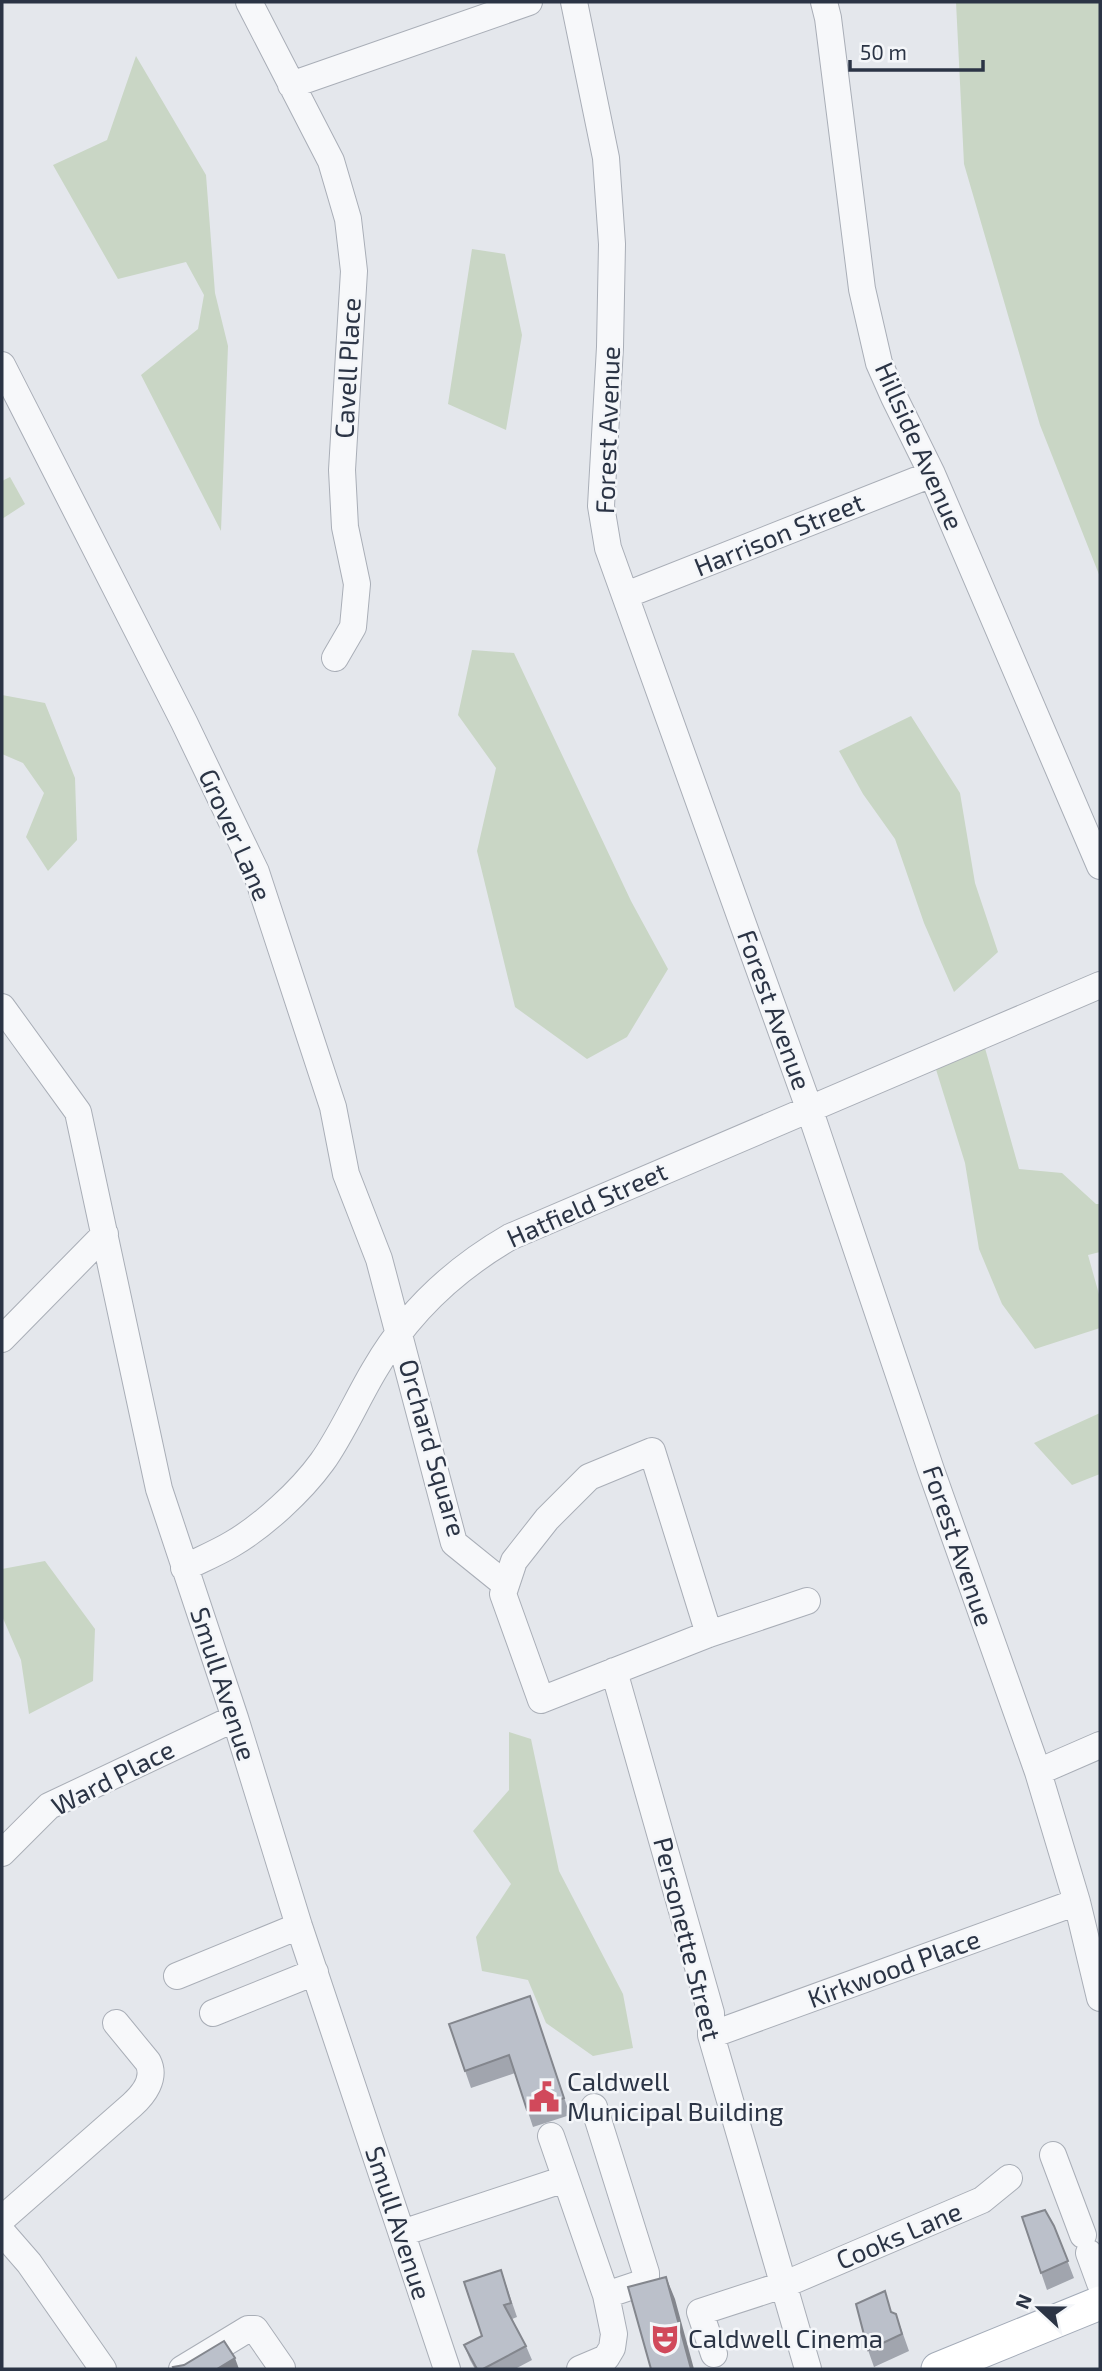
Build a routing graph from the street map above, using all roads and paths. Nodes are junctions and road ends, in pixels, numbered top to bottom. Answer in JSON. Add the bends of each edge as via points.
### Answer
{"nodes":[{"id":1,"x":249,"y":2,"type":"edge"},
{"id":2,"x":530,"y":2,"type":"edge"},
{"id":3,"x":574,"y":2,"type":"edge"},
{"id":4,"x":824,"y":2,"type":"edge"},
{"id":5,"x":291,"y":85,"type":"junction"},
{"id":6,"x":2,"y":365,"type":"edge"},
{"id":7,"x":932,"y":474,"type":"junction"},
{"id":8,"x":626,"y":596,"type":"junction"},
{"id":9,"x":335,"y":658,"type":"dead end"},
{"id":10,"x":1100,"y":866,"type":"edge"},
{"id":11,"x":1100,"y":985,"type":"edge"},
{"id":12,"x":2,"y":1007,"type":"edge"},
{"id":13,"x":809,"y":1108,"type":"junction"},
{"id":14,"x":105,"y":1234,"type":"junction"},
{"id":15,"x":399,"y":1332,"type":"junction"},
{"id":16,"x":2,"y":1339,"type":"edge"},
{"id":17,"x":184,"y":1568,"type":"junction"},
{"id":18,"x":506,"y":1586,"type":"junction"},
{"id":19,"x":807,"y":1601,"type":"dead end"},
{"id":20,"x":709,"y":1633,"type":"junction"},
{"id":21,"x":614,"y":1671,"type":"junction"},
{"id":22,"x":235,"y":1718,"type":"junction"},
{"id":23,"x":1100,"y":1745,"type":"edge"},
{"id":24,"x":1038,"y":1772,"type":"junction"},
{"id":25,"x":2,"y":1853,"type":"edge"},
{"id":26,"x":1077,"y":1902,"type":"junction"},
{"id":27,"x":299,"y":1926,"type":"junction"},
{"id":28,"x":315,"y":1972,"type":"junction"},
{"id":29,"x":177,"y":1976,"type":"dead end"},
{"id":30,"x":1100,"y":1994,"type":"edge"},
{"id":31,"x":213,"y":2013,"type":"dead end"},
{"id":32,"x":116,"y":2023,"type":"dead end"},
{"id":33,"x":711,"y":2035,"type":"junction"},
{"id":34,"x":594,"y":2107,"type":"dead end"},
{"id":35,"x":551,"y":2137,"type":"dead end"},
{"id":36,"x":1053,"y":2155,"type":"dead end"},
{"id":37,"x":1009,"y":2178,"type":"dead end"},
{"id":38,"x":565,"y":2179,"type":"junction"},
{"id":39,"x":2,"y":2219,"type":"edge"},
{"id":40,"x":2,"y":2232,"type":"edge"},
{"id":41,"x":402,"y":2233,"type":"junction"},
{"id":42,"x":1100,"y":2283,"type":"edge"},
{"id":43,"x":783,"y":2285,"type":"junction"},
{"id":44,"x":606,"y":2295,"type":"junction"},
{"id":45,"x":1100,"y":2303,"type":"edge"},
{"id":46,"x":713,"y":2354,"type":"dead end"},
{"id":47,"x":956,"y":2366,"type":"edge"},
{"id":48,"x":442,"y":2368,"type":"edge"},
{"id":49,"x":103,"y":2369,"type":"edge"},
{"id":50,"x":182,"y":2369,"type":"edge"},
{"id":51,"x":277,"y":2369,"type":"edge"},
{"id":52,"x":283,"y":2369,"type":"edge"},
{"id":53,"x":580,"y":2369,"type":"edge"},
{"id":54,"x":808,"y":2369,"type":"edge"}],
"edges":[{"from":1,"to":5,"type":"street","name":"Cavell Place"},
{"from":2,"to":5,"type":"street"},
{"from":3,"to":8,"type":"street","name":"Forest Avenue","via":[[606,158],[612,244],[601,506],[608,548]]},
{"from":4,"to":7,"type":"street","name":"Hillside Avenue","via":[[862,289],[879,362]]},
{"from":5,"to":9,"type":"street","name":"Cavell Place","via":[[338,180],[354,271],[342,489],[357,584],[353,627]]},
{"from":6,"to":15,"type":"street","name":"Grover Lane","via":[[257,872],[333,1107],[346,1174],[379,1259]]},
{"from":7,"to":8,"type":"street","name":"Harrison Street"},
{"from":7,"to":10,"type":"street","name":"Hillside Avenue"},
{"from":8,"to":13,"type":"street","name":"Forest Avenue"},
{"from":11,"to":13,"type":"street","name":"Hatfield Street"},
{"from":12,"to":14,"type":"street","name":"Smull Avenue","via":[[78,1112]]},
{"from":13,"to":15,"type":"street","name":"Hatfield Street","via":[[510,1237],[446,1281]]},
{"from":13,"to":24,"type":"street","name":"Forest Avenue","via":[[930,1470]]},
{"from":14,"to":16,"type":"street"},
{"from":14,"to":17,"type":"street","name":"Smull Avenue","via":[[159,1489]]},
{"from":15,"to":17,"type":"street","name":"Hatfield Street","via":[[322,1462],[276,1512],[234,1543]]},
{"from":15,"to":18,"type":"street","name":"Orchard Square","via":[[454,1543]]},
{"from":17,"to":22,"type":"street","name":"Smull Avenue"},
{"from":18,"to":20,"type":"street","via":[[514,1561],[589,1477],[652,1451]]},
{"from":18,"to":21,"type":"street","via":[[503,1594],[541,1700]]},
{"from":19,"to":20,"type":"street"},
{"from":20,"to":21,"type":"street"},
{"from":21,"to":33,"type":"street","name":"Personette Street","via":[[711,2013]]},
{"from":22,"to":25,"type":"street","name":"Ward Place","via":[[49,1806]]},
{"from":22,"to":27,"type":"street","name":"Smull Avenue"},
{"from":23,"to":24,"type":"street"},
{"from":24,"to":26,"type":"street","name":"Forest Avenue"},
{"from":26,"to":30,"type":"street","name":"Forest Avenue"},
{"from":26,"to":33,"type":"street","name":"Kirkwood Place"},
{"from":27,"to":28,"type":"street","name":"Smull Avenue"},
{"from":27,"to":29,"type":"street"},
{"from":28,"to":31,"type":"street"},
{"from":28,"to":41,"type":"street","name":"Smull Avenue"},
{"from":32,"to":39,"type":"street","via":[[152,2069],[144,2091]]},
{"from":33,"to":43,"type":"street","name":"Personette Street"},
{"from":34,"to":44,"type":"street","via":[[646,2273],[642,2283]]},
{"from":35,"to":38,"type":"street"},
{"from":36,"to":42,"type":"street"},
{"from":37,"to":43,"type":"street","name":"Cooks Lane","via":[[982,2200]]},
{"from":38,"to":41,"type":"street"},
{"from":38,"to":44,"type":"street"},
{"from":40,"to":49,"type":"street"},
{"from":41,"to":48,"type":"street","name":"Smull Avenue"},
{"from":43,"to":46,"type":"street","name":"Cooks Lane","via":[[700,2312]]},
{"from":43,"to":54,"type":"street","name":"Personette Street"},
{"from":44,"to":53,"type":"street","via":[[614,2334],[612,2348],[606,2358]]},
{"from":45,"to":47,"type":"main road"},
{"from":50,"to":52,"type":"street","via":[[248,2329],[261,2334]]},
{"from":51,"to":52,"type":"street"}]}
